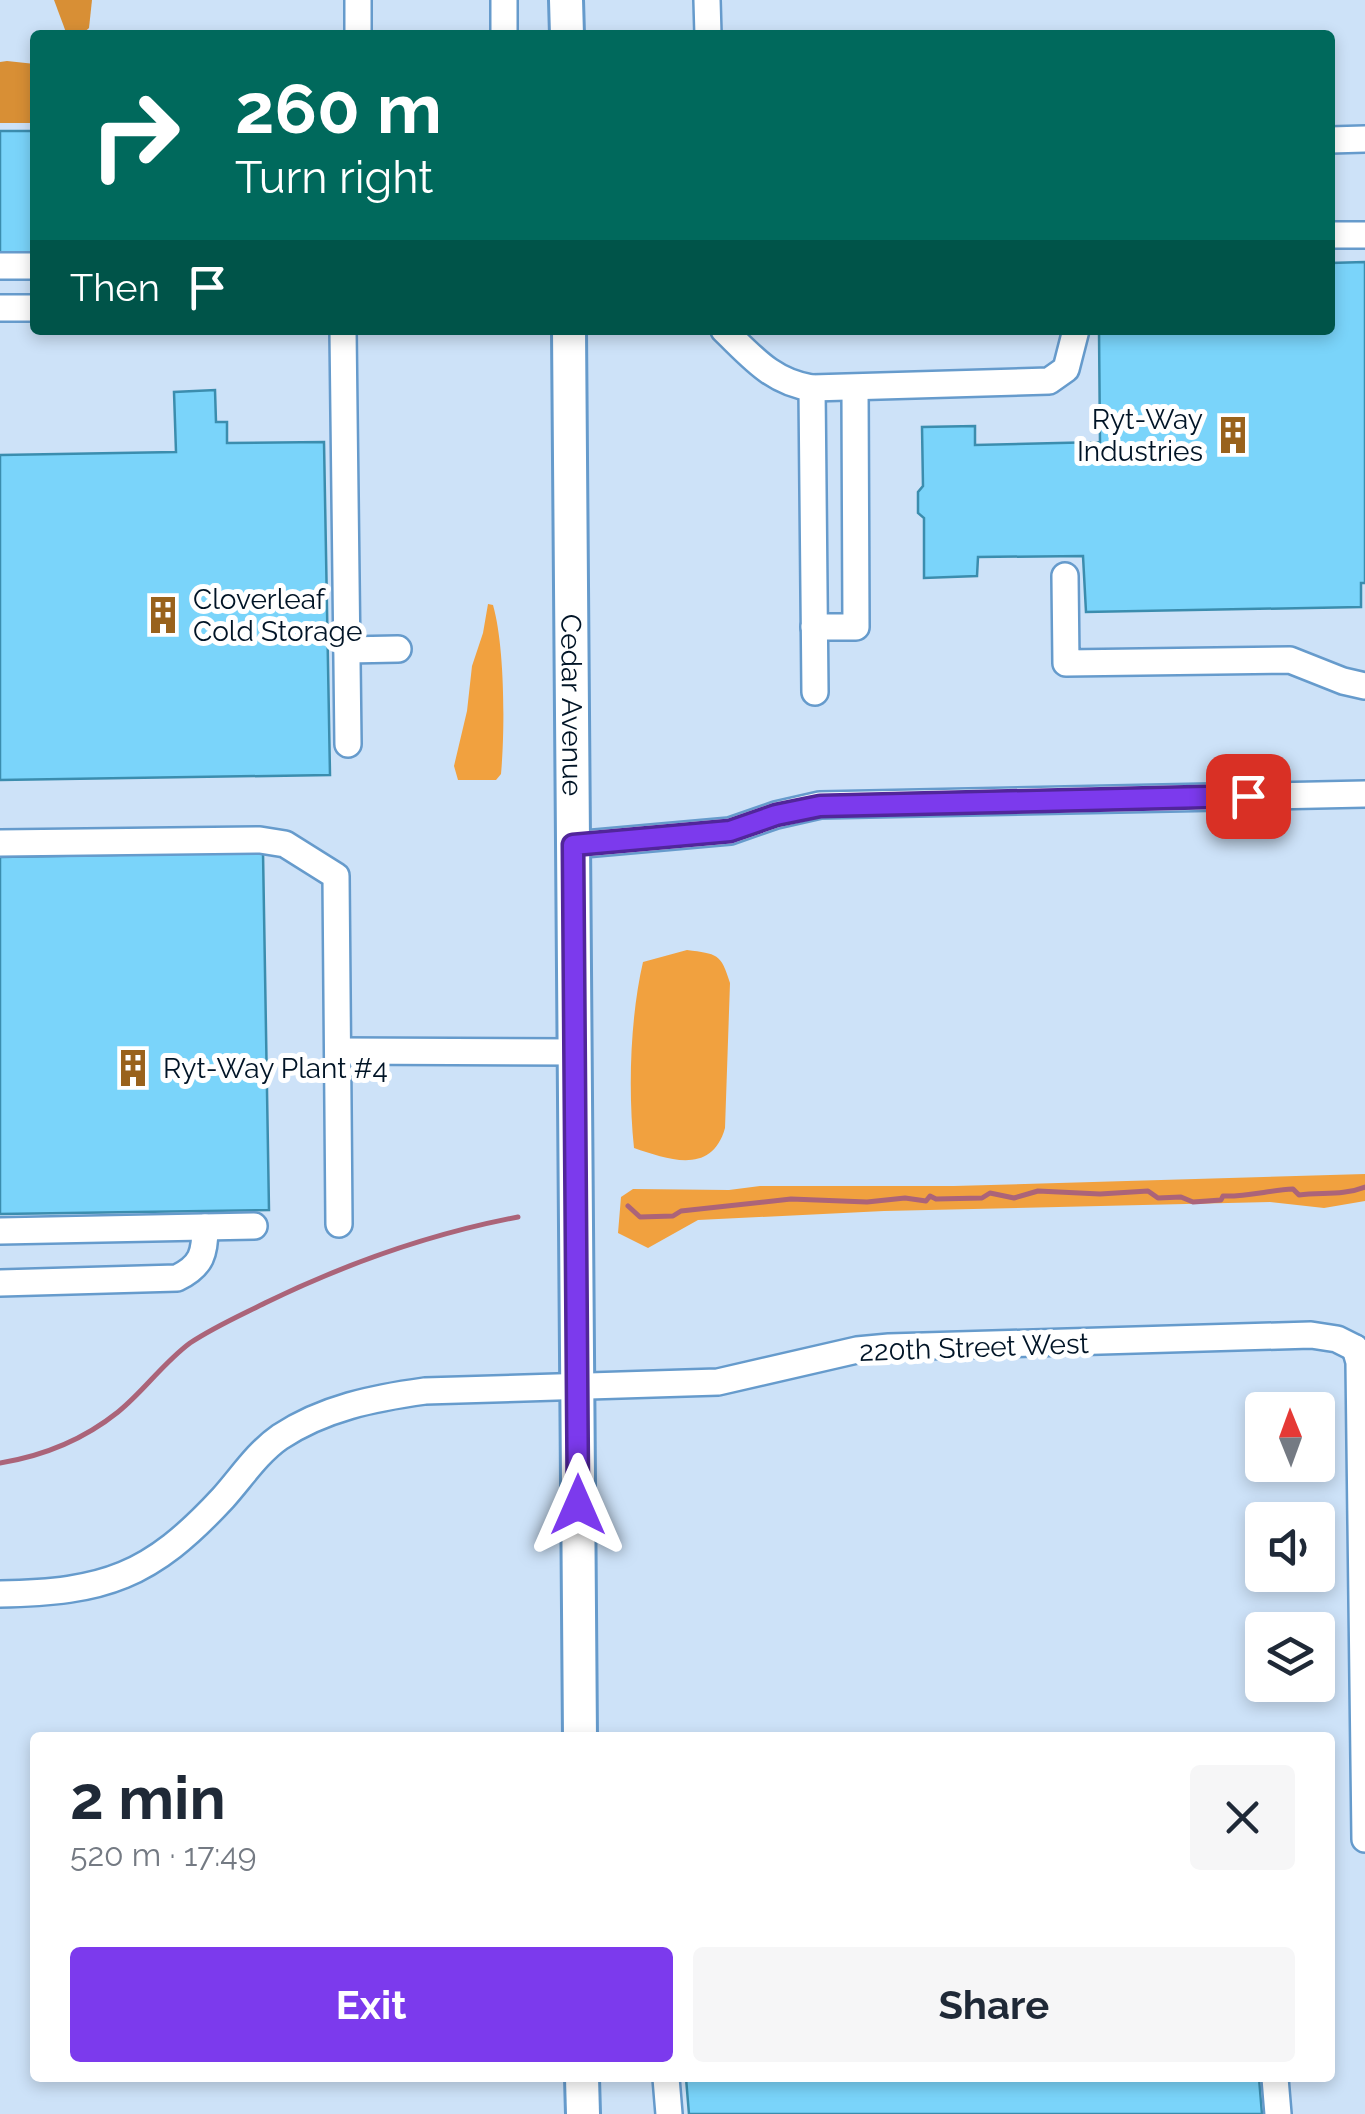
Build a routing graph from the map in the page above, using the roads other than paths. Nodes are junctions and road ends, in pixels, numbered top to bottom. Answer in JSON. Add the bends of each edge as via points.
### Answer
{"nodes":[{"id":1,"x":358,"y":0,"type":"edge"},
{"id":2,"x":504,"y":0,"type":"edge"},
{"id":3,"x":566,"y":0,"type":"edge"},
{"id":4,"x":707,"y":0,"type":"edge"},
{"id":5,"x":358,"y":30,"type":"edge"},
{"id":6,"x":504,"y":30,"type":"edge"},
{"id":7,"x":567,"y":30,"type":"edge"},
{"id":8,"x":708,"y":30,"type":"edge"},
{"id":9,"x":1365,"y":139,"type":"edge"},
{"id":10,"x":1335,"y":140,"type":"edge"},
{"id":11,"x":1365,"y":234,"type":"edge"},
{"id":12,"x":1335,"y":235,"type":"edge"},
{"id":13,"x":0,"y":266,"type":"edge"},
{"id":14,"x":30,"y":266,"type":"edge"},
{"id":15,"x":0,"y":308,"type":"edge"},
{"id":16,"x":30,"y":308,"type":"edge"},
{"id":17,"x":343,"y":335,"type":"edge"},
{"id":18,"x":570,"y":335,"type":"edge"},
{"id":19,"x":729,"y":335,"type":"edge"},
{"id":20,"x":1075,"y":335,"type":"edge"},
{"id":21,"x":812,"y":388,"type":"junction"},
{"id":22,"x":855,"y":388,"type":"junction"},
{"id":23,"x":1065,"y":576,"type":"dead end"},
{"id":24,"x":814,"y":627,"type":"junction"},
{"id":25,"x":398,"y":649,"type":"dead end"},
{"id":26,"x":347,"y":650,"type":"junction"},
{"id":27,"x":1365,"y":686,"type":"edge"},
{"id":28,"x":815,"y":692,"type":"dead end"},
{"id":29,"x":348,"y":744,"type":"dead end"},
{"id":30,"x":1365,"y":794,"type":"edge"},
{"id":31,"x":0,"y":843,"type":"edge"},
{"id":32,"x":573,"y":845,"type":"junction"},
{"id":33,"x":338,"y":1051,"type":"junction"},
{"id":34,"x":575,"y":1052,"type":"junction"},
{"id":35,"x":339,"y":1224,"type":"dead end"},
{"id":36,"x":254,"y":1226,"type":"dead end"},
{"id":37,"x":205,"y":1227,"type":"junction"},
{"id":38,"x":0,"y":1231,"type":"edge"},
{"id":39,"x":0,"y":1283,"type":"edge"},
{"id":40,"x":1360,"y":1348,"type":"edge"},
{"id":41,"x":578,"y":1388,"type":"junction"},
{"id":42,"x":0,"y":1594,"type":"edge"},
{"id":43,"x":1364,"y":1681,"type":"edge"},
{"id":44,"x":580,"y":1732,"type":"edge"},
{"id":45,"x":1365,"y":1839,"type":"edge"},
{"id":46,"x":582,"y":2082,"type":"edge"},
{"id":47,"x":666,"y":2082,"type":"edge"},
{"id":48,"x":1276,"y":2082,"type":"edge"},
{"id":49,"x":583,"y":2114,"type":"edge"},
{"id":50,"x":669,"y":2114,"type":"edge"},
{"id":51,"x":1278,"y":2114,"type":"edge"}],
"edges":[{"from":1,"to":5,"type":"street"},
{"from":2,"to":6,"type":"street"},
{"from":3,"to":7,"type":"main road"},
{"from":4,"to":8,"type":"street"},
{"from":9,"to":10,"type":"street"},
{"from":11,"to":12,"type":"street"},
{"from":13,"to":14,"type":"street"},
{"from":15,"to":16,"type":"street"},
{"from":17,"to":26,"type":"street"},
{"from":18,"to":32,"type":"main road","name":"Cedar Avenue"},
{"from":19,"to":21,"type":"street","via":[[768,373]]},
{"from":20,"to":22,"type":"street","via":[[1066,369],[1048,382]]},
{"from":21,"to":22,"type":"street"},
{"from":21,"to":24,"type":"street"},
{"from":22,"to":24,"type":"street","via":[[856,626]]},
{"from":23,"to":27,"type":"street","via":[[1066,663],[1290,660]]},
{"from":24,"to":28,"type":"street"},
{"from":25,"to":26,"type":"street"},
{"from":26,"to":29,"type":"street"},
{"from":30,"to":32,"type":"street","via":[[820,806],[730,831]]},
{"from":31,"to":33,"type":"street","via":[[260,840],[302,854],[336,876]]},
{"from":32,"to":34,"type":"main road","name":"Cedar Avenue"},
{"from":33,"to":34,"type":"street"},
{"from":33,"to":35,"type":"street"},
{"from":34,"to":41,"type":"main road","name":"Cedar Avenue"},
{"from":36,"to":37,"type":"street"},
{"from":37,"to":38,"type":"street"},
{"from":37,"to":39,"type":"street","via":[[203,1258],[178,1278]]},
{"from":40,"to":41,"type":"street","name":"220th Street West","via":[[1311,1336],[889,1347],[718,1382]]},
{"from":40,"to":43,"type":"street"},
{"from":41,"to":42,"type":"street","name":"220th Street West","via":[[425,1392],[325,1414],[280,1438],[148,1564],[77,1590]]},
{"from":41,"to":44,"type":"main road","name":"Cedar Avenue"},
{"from":43,"to":45,"type":"street"},
{"from":46,"to":49,"type":"main road"},
{"from":47,"to":50,"type":"street"},
{"from":48,"to":51,"type":"street"}]}
